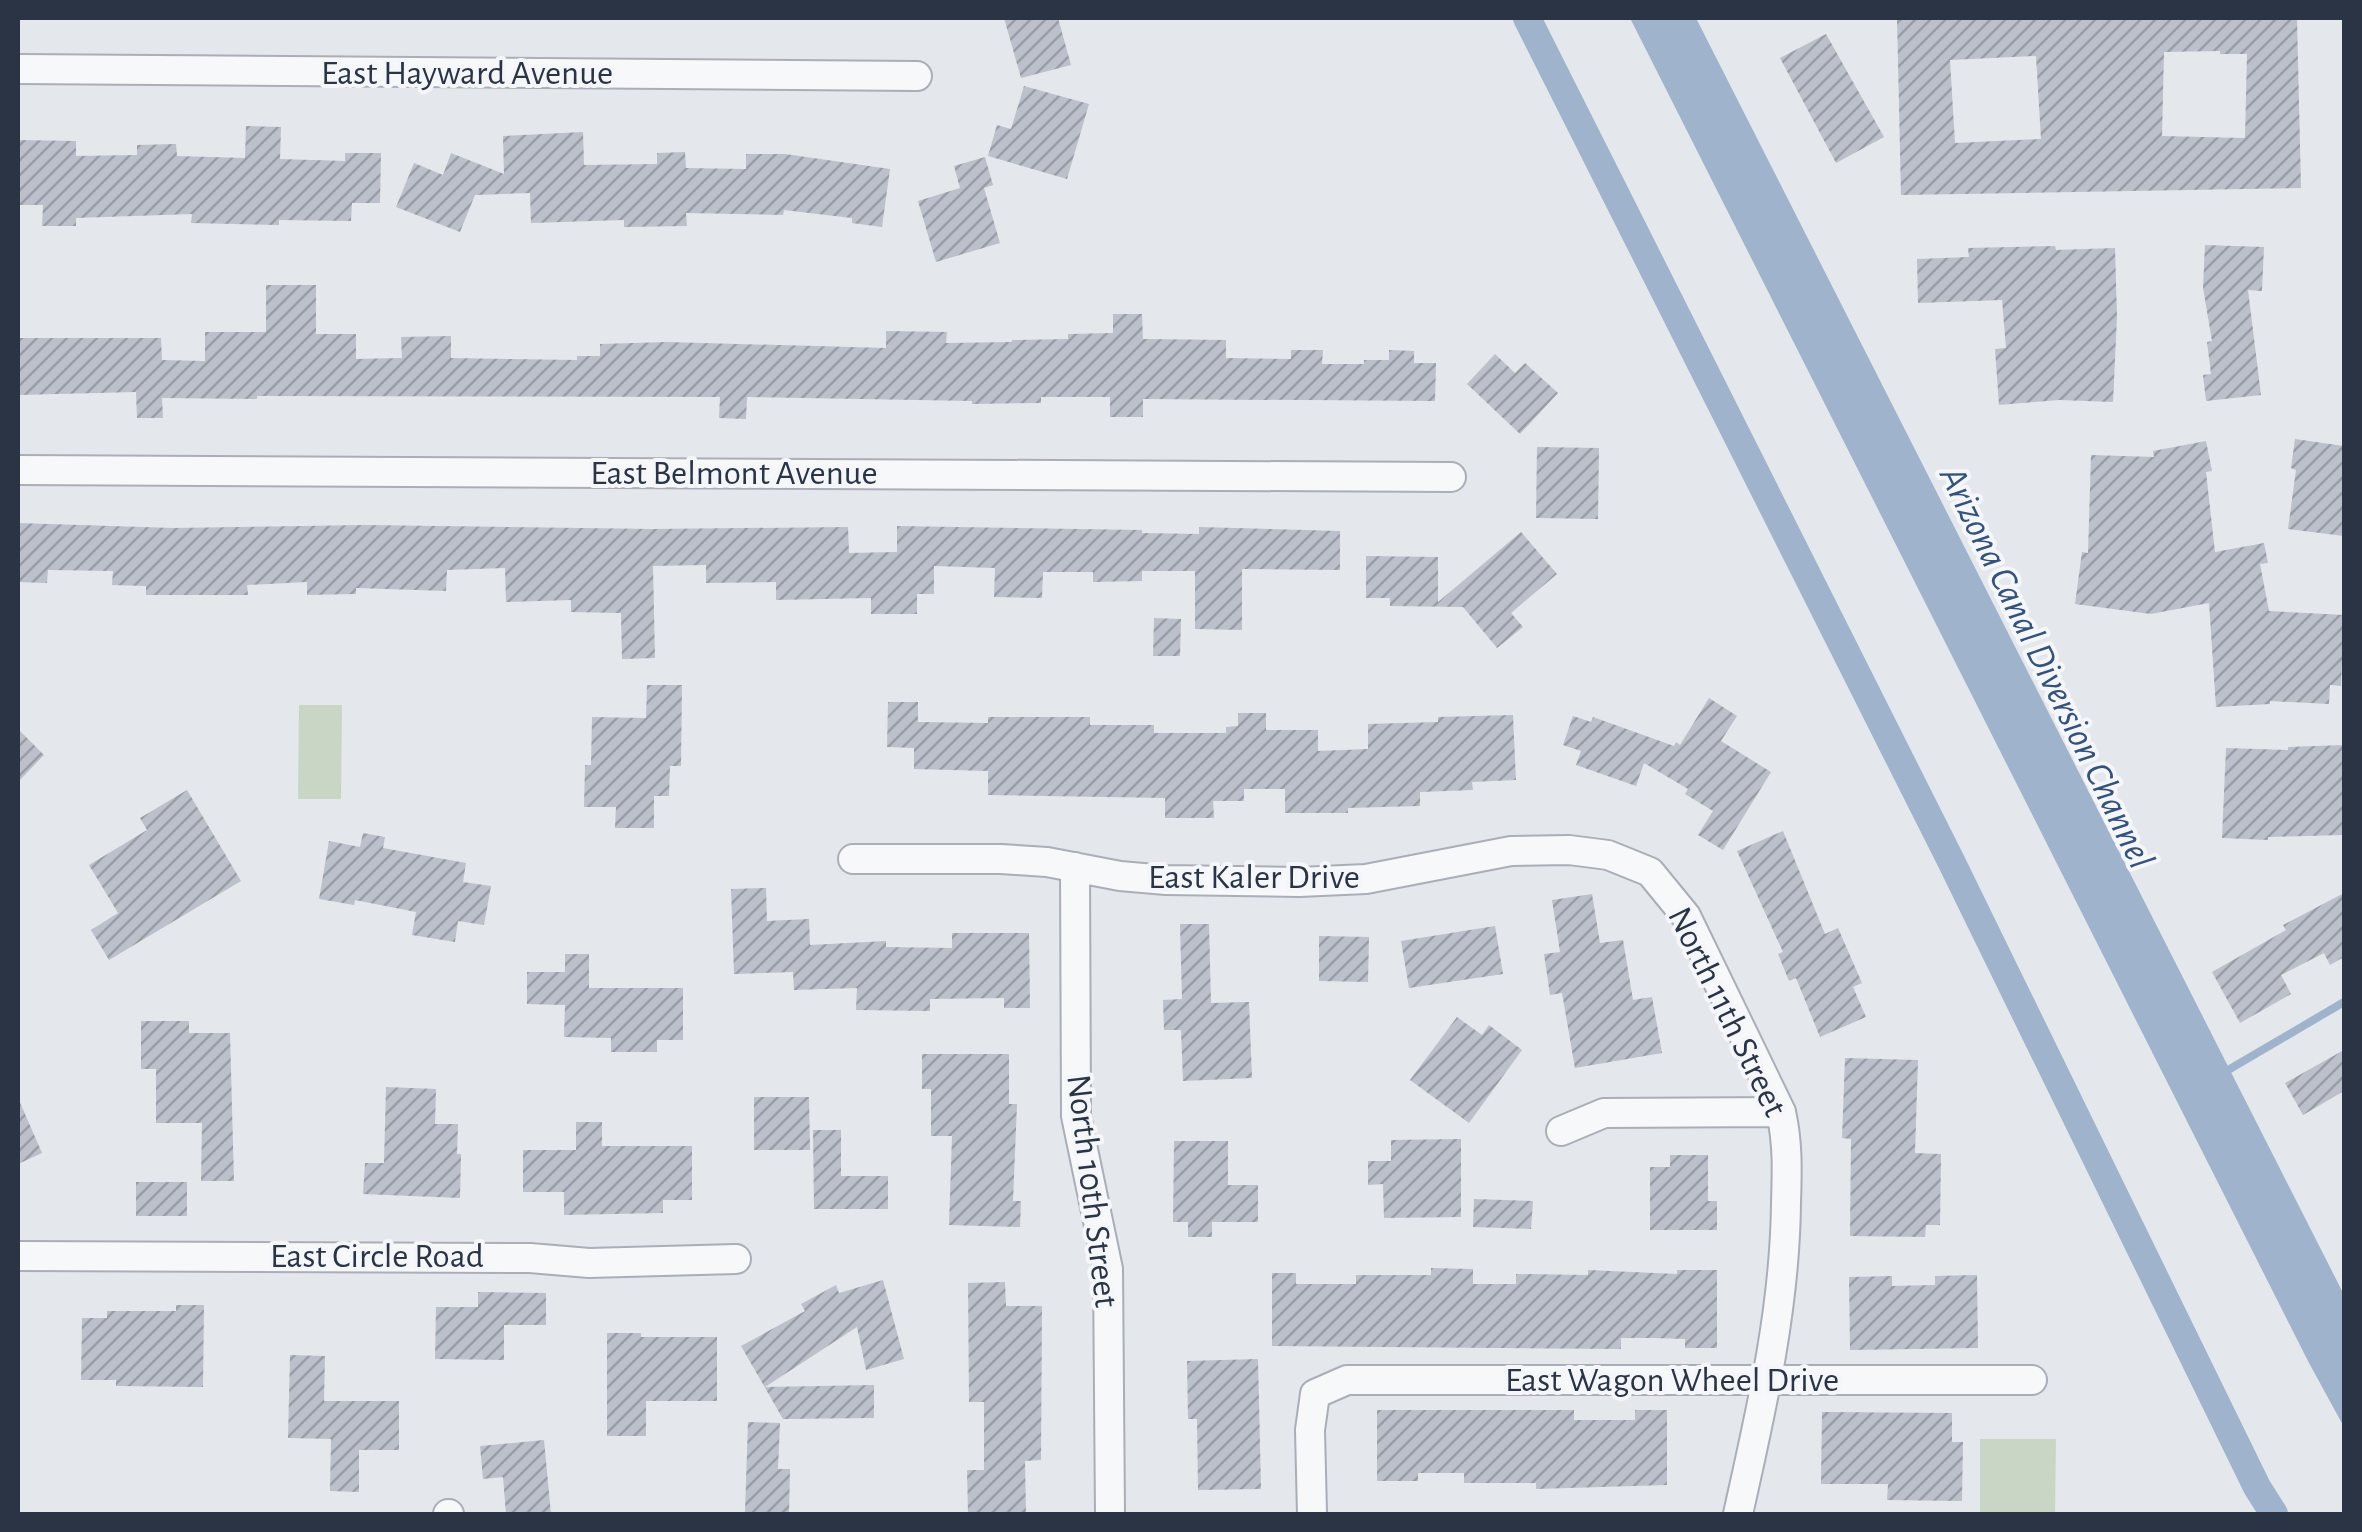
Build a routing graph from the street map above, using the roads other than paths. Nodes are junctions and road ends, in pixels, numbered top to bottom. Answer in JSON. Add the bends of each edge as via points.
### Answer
{"nodes":[{"id":1,"x":18,"y":69,"type":"edge"},
{"id":2,"x":917,"y":76,"type":"dead end"},
{"id":3,"x":18,"y":470,"type":"edge"},
{"id":4,"x":1451,"y":477,"type":"dead end"},
{"id":5,"x":853,"y":859,"type":"dead end"},
{"id":6,"x":1075,"y":867,"type":"junction"},
{"id":7,"x":1650,"y":872,"type":"joint"},
{"id":8,"x":1781,"y":1112,"type":"junction"},
{"id":9,"x":1561,"y":1131,"type":"dead end"},
{"id":10,"x":18,"y":1256,"type":"edge"},
{"id":11,"x":736,"y":1260,"type":"dead end"},
{"id":12,"x":2032,"y":1380,"type":"dead end"},
{"id":13,"x":1768,"y":1381,"type":"junction"},
{"id":14,"x":1110,"y":1514,"type":"edge"},
{"id":15,"x":1312,"y":1514,"type":"edge"},
{"id":16,"x":1738,"y":1514,"type":"edge"}],
"edges":[{"from":1,"to":2,"type":"street","name":"East Hayward Avenue"},
{"from":3,"to":4,"type":"street","name":"East Belmont Avenue"},
{"from":5,"to":6,"type":"street","name":"East Kaler Drive","via":[[1001,859]]},
{"from":6,"to":7,"type":"street","name":"East Kaler Drive","via":[[1166,880],[1299,882],[1366,879],[1511,851],[1569,850],[1608,855]]},
{"from":6,"to":14,"type":"street","name":"North 10th Street","via":[[1076,1116],[1108,1269]]},
{"from":7,"to":8,"type":"street","name":"North 11th Street","via":[[1686,916]]},
{"from":8,"to":9,"type":"street","via":[[1604,1114]]},
{"from":8,"to":13,"type":"street","name":"North 11th Street","via":[[1788,1142],[1785,1269]]},
{"from":10,"to":11,"type":"street","name":"East Circle Road"},
{"from":12,"to":13,"type":"street","name":"East Wagon Wheel Drive"},
{"from":13,"to":15,"type":"street","name":"East Wagon Wheel Drive","via":[[1347,1380],[1315,1394]]},
{"from":13,"to":16,"type":"street","name":"North 11th Street"}]}
